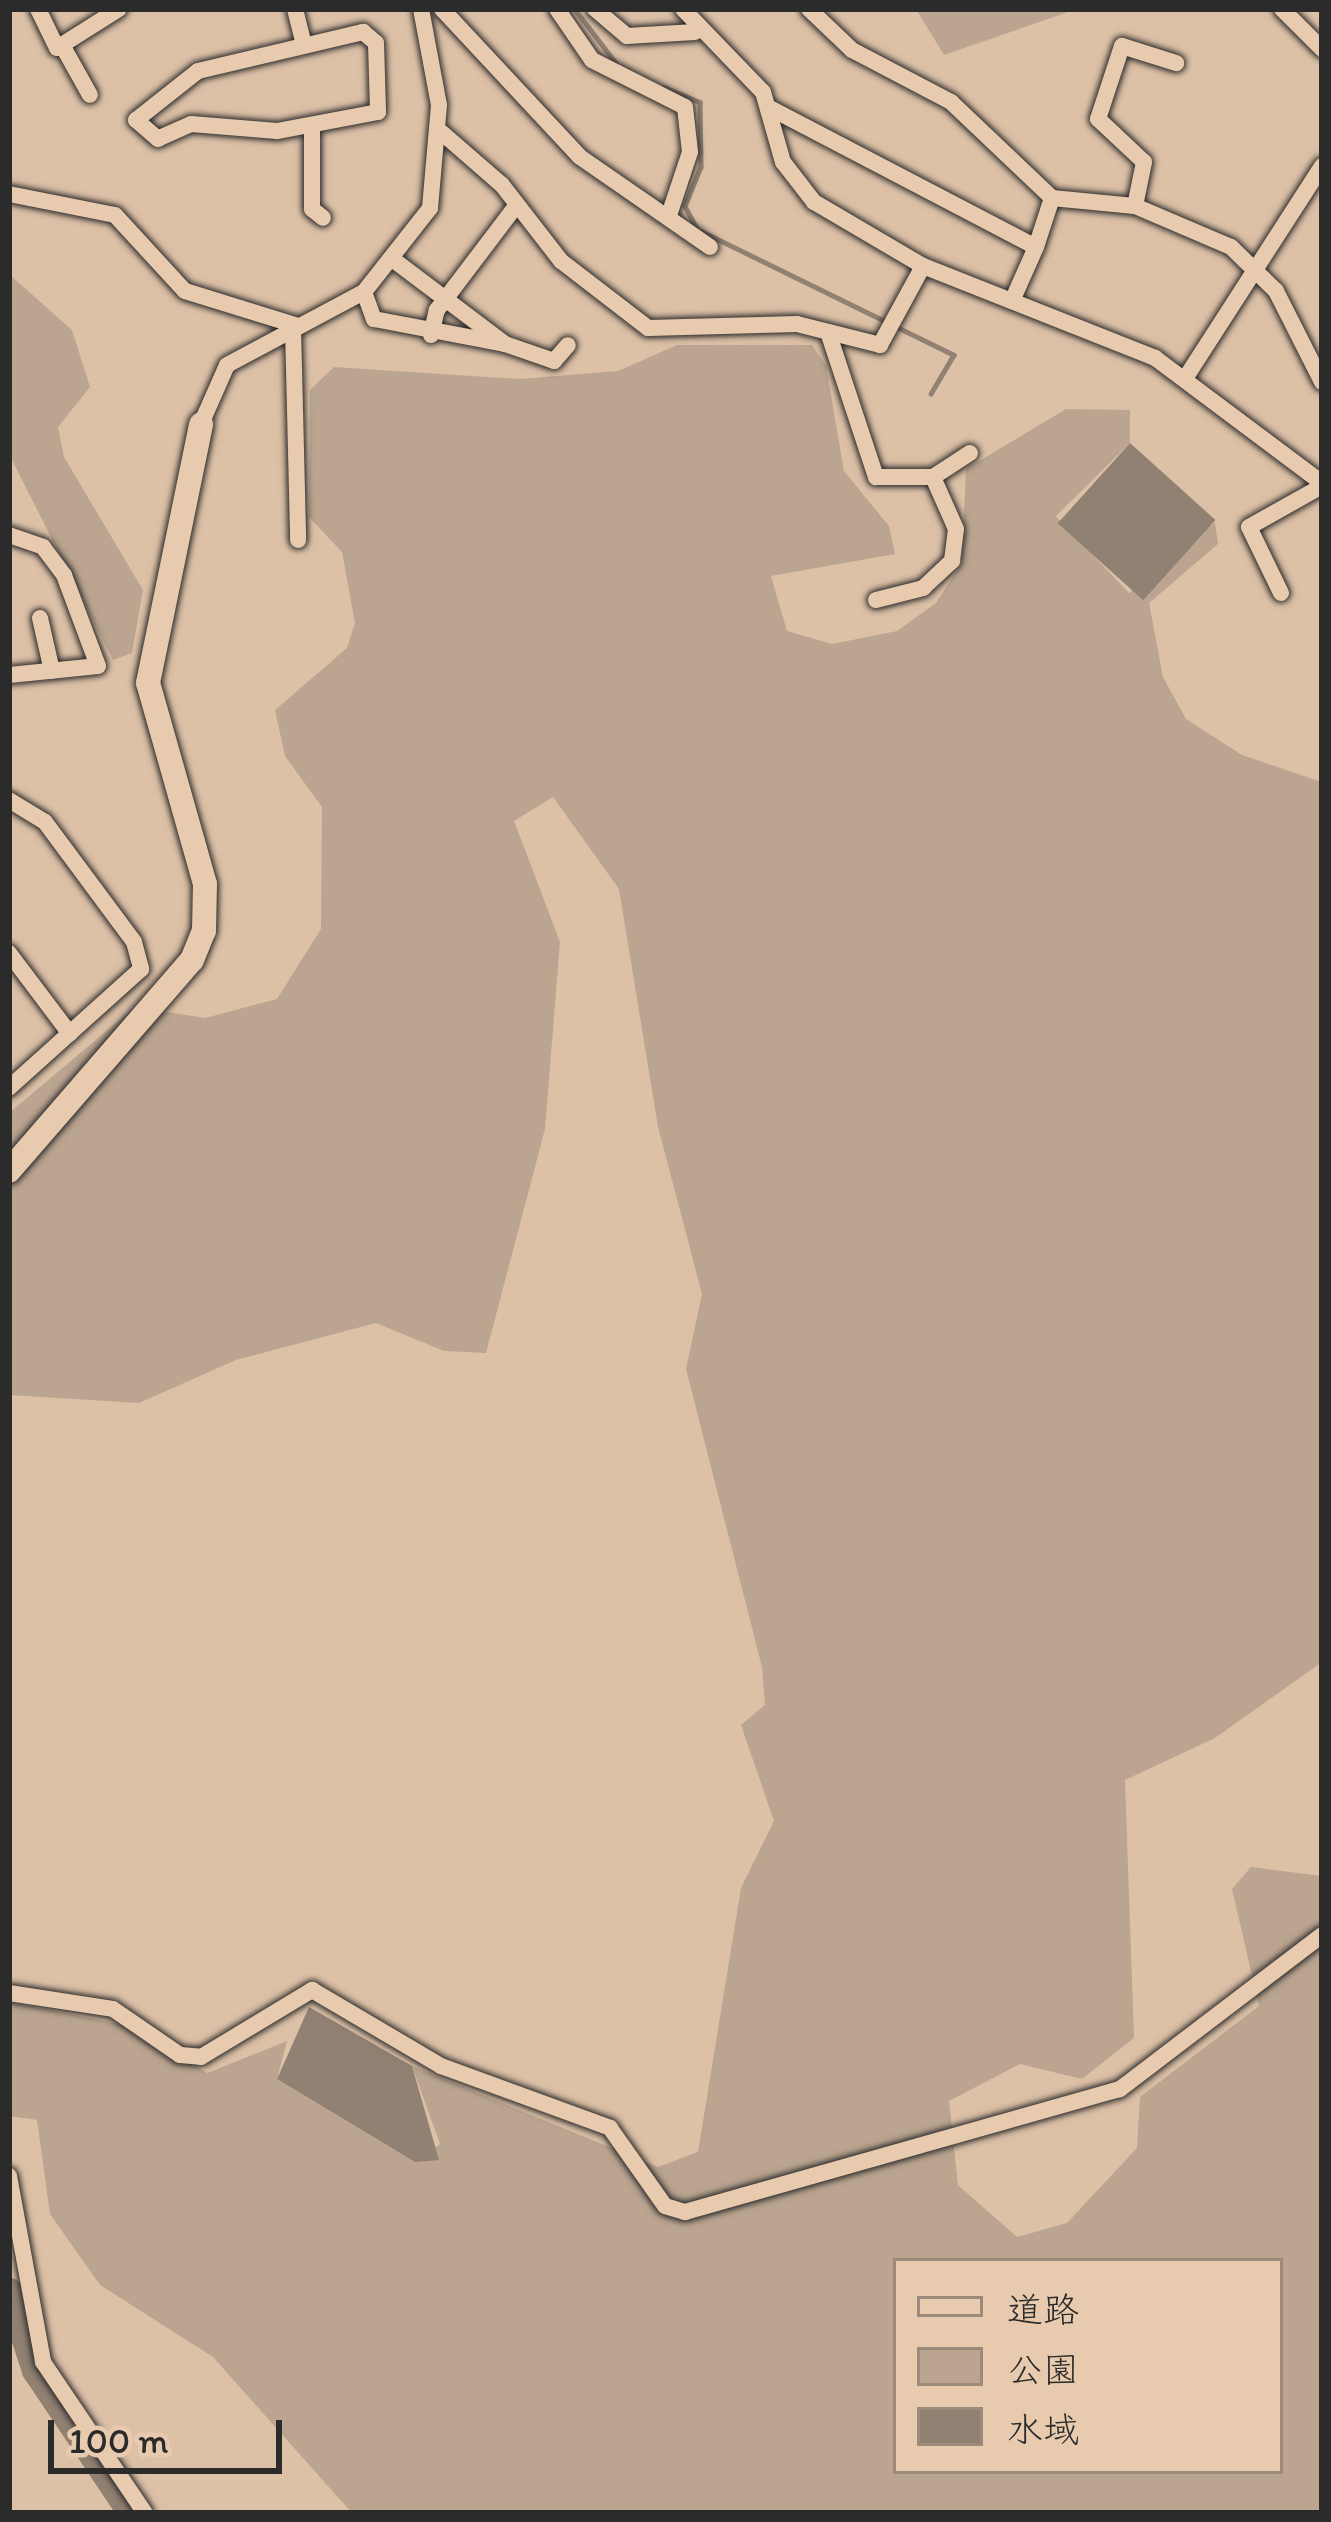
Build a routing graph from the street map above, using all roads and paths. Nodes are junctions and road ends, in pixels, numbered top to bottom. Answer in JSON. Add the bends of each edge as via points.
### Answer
{"nodes":[{"id":1,"x":38,"y":9,"type":"edge"},
{"id":2,"x":119,"y":9,"type":"edge"},
{"id":3,"x":295,"y":9,"type":"edge"},
{"id":4,"x":421,"y":9,"type":"edge"},
{"id":5,"x":442,"y":9,"type":"edge"},
{"id":6,"x":557,"y":9,"type":"edge"},
{"id":7,"x":595,"y":9,"type":"edge"},
{"id":8,"x":683,"y":9,"type":"edge"},
{"id":9,"x":809,"y":9,"type":"edge"},
{"id":10,"x":1282,"y":9,"type":"edge"},
{"id":11,"x":695,"y":32,"type":"junction"},
{"id":12,"x":304,"y":44,"type":"junction"},
{"id":13,"x":62,"y":45,"type":"junction"},
{"id":14,"x":1322,"y":49,"type":"edge"},
{"id":15,"x":1176,"y":63,"type":"dead end"},
{"id":16,"x":90,"y":95,"type":"dead end"},
{"id":17,"x":768,"y":106,"type":"junction"},
{"id":18,"x":311,"y":125,"type":"junction"},
{"id":19,"x":441,"y":132,"type":"junction"},
{"id":20,"x":1322,"y":166,"type":"edge"},
{"id":21,"x":9,"y":194,"type":"edge"},
{"id":22,"x":1052,"y":198,"type":"junction"},
{"id":23,"x":516,"y":206,"type":"junction"},
{"id":24,"x":1136,"y":206,"type":"junction"},
{"id":25,"x":669,"y":215,"type":"junction"},
{"id":26,"x":323,"y":218,"type":"dead end"},
{"id":27,"x":710,"y":247,"type":"dead end"},
{"id":28,"x":1036,"y":248,"type":"junction"},
{"id":29,"x":391,"y":258,"type":"junction"},
{"id":30,"x":923,"y":266,"type":"junction"},
{"id":31,"x":1259,"y":272,"type":"junction"},
{"id":32,"x":364,"y":292,"type":"junction"},
{"id":33,"x":445,"y":299,"type":"junction"},
{"id":34,"x":1012,"y":301,"type":"junction"},
{"id":35,"x":295,"y":327,"type":"junction"},
{"id":36,"x":828,"y":332,"type":"junction"},
{"id":37,"x":431,"y":335,"type":"junction"},
{"id":38,"x":505,"y":344,"type":"junction"},
{"id":39,"x":568,"y":345,"type":"dead end"},
{"id":40,"x":1186,"y":377,"type":"junction"},
{"id":41,"x":1322,"y":382,"type":"edge"},
{"id":42,"x":201,"y":424,"type":"joint"},
{"id":43,"x":970,"y":453,"type":"dead end"},
{"id":44,"x":933,"y":477,"type":"junction"},
{"id":45,"x":1322,"y":484,"type":"edge"},
{"id":46,"x":9,"y":535,"type":"edge"},
{"id":47,"x":298,"y":540,"type":"dead end"},
{"id":48,"x":1281,"y":593,"type":"dead end"},
{"id":49,"x":876,"y":600,"type":"dead end"},
{"id":50,"x":40,"y":618,"type":"dead end"},
{"id":51,"x":52,"y":670,"type":"junction"},
{"id":52,"x":9,"y":675,"type":"edge"},
{"id":53,"x":9,"y":800,"type":"edge"},
{"id":54,"x":9,"y":953,"type":"edge"},
{"id":55,"x":70,"y":1034,"type":"junction"},
{"id":56,"x":9,"y":1088,"type":"edge"},
{"id":57,"x":9,"y":1171,"type":"edge"},
{"id":58,"x":1322,"y":1935,"type":"edge"},
{"id":59,"x":9,"y":1993,"type":"edge"},
{"id":60,"x":9,"y":2176,"type":"edge"},
{"id":61,"x":18,"y":2303,"type":"edge"},
{"id":62,"x":145,"y":2513,"type":"edge"}],
"edges":[{"from":1,"to":13,"type":"street"},
{"from":2,"to":13,"type":"street"},
{"from":3,"to":12,"type":"street"},
{"from":4,"to":19,"type":"street"},
{"from":5,"to":25,"type":"street","via":[[580,157]]},
{"from":6,"to":25,"type":"street","via":[[592,60],[686,107],[690,152]]},
{"from":7,"to":11,"type":"street","via":[[627,36]]},
{"from":8,"to":11,"type":"street"},
{"from":9,"to":22,"type":"street","via":[[852,50],[951,102]]},
{"from":10,"to":14,"type":"street"},
{"from":11,"to":17,"type":"street"},
{"from":12,"to":18,"type":"street","via":[[363,32],[376,43],[382,99],[378,112]]},
{"from":12,"to":18,"type":"street","via":[[197,71],[136,120],[158,139],[191,124]]},
{"from":13,"to":16,"type":"street"},
{"from":15,"to":24,"type":"street","via":[[1122,46],[1098,119],[1144,162]]},
{"from":17,"to":28,"type":"street"},
{"from":17,"to":30,"type":"street","via":[[797,185]]},
{"from":18,"to":26,"type":"street","via":[[312,209]]},
{"from":19,"to":23,"type":"street"},
{"from":19,"to":29,"type":"street","via":[[430,208]]},
{"from":20,"to":31,"type":"street"},
{"from":21,"to":35,"type":"street","via":[[115,215],[185,291],[214,292]]},
{"from":22,"to":24,"type":"street"},
{"from":22,"to":28,"type":"street"},
{"from":23,"to":33,"type":"street"},
{"from":23,"to":36,"type":"street","via":[[561,261],[648,328]]},
{"from":24,"to":31,"type":"street","via":[[1219,239]]},
{"from":25,"to":27,"type":"street"},
{"from":28,"to":34,"type":"street"},
{"from":29,"to":32,"type":"street"},
{"from":29,"to":33,"type":"street"},
{"from":30,"to":34,"type":"street"},
{"from":30,"to":36,"type":"street","via":[[880,345]]},
{"from":31,"to":40,"type":"street"},
{"from":31,"to":41,"type":"street"},
{"from":32,"to":35,"type":"street"},
{"from":32,"to":37,"type":"street","via":[[374,319]]},
{"from":33,"to":37,"type":"street"},
{"from":33,"to":38,"type":"street"},
{"from":34,"to":40,"type":"street"},
{"from":35,"to":42,"type":"street","via":[[227,365]]},
{"from":35,"to":47,"type":"street"},
{"from":36,"to":44,"type":"street","via":[[863,462],[876,477]]},
{"from":37,"to":38,"type":"street"},
{"from":38,"to":39,"type":"street","via":[[554,361]]},
{"from":40,"to":45,"type":"street","via":[[1280,461]]},
{"from":42,"to":57,"type":"street","via":[[148,683],[206,884],[204,931],[183,971]]},
{"from":43,"to":44,"type":"street"},
{"from":44,"to":49,"type":"street","via":[[956,529],[952,561],[922,588]]},
{"from":45,"to":48,"type":"street","via":[[1249,527]]},
{"from":46,"to":51,"type":"street","via":[[43,547],[84,607],[98,666]]},
{"from":50,"to":51,"type":"street"},
{"from":51,"to":52,"type":"street"},
{"from":53,"to":55,"type":"street","via":[[45,822],[138,955],[141,969]]},
{"from":54,"to":55,"type":"street"},
{"from":55,"to":56,"type":"street"},
{"from":58,"to":59,"type":"street","via":[[1120,2089],[686,2212],[665,2206],[610,2128],[441,2066],[312,1990],[201,2057],[180,2056],[113,2009]]},
{"from":60,"to":61,"type":"street","via":[[24,2213]]},
{"from":61,"to":62,"type":"street","via":[[43,2362]]}]}
